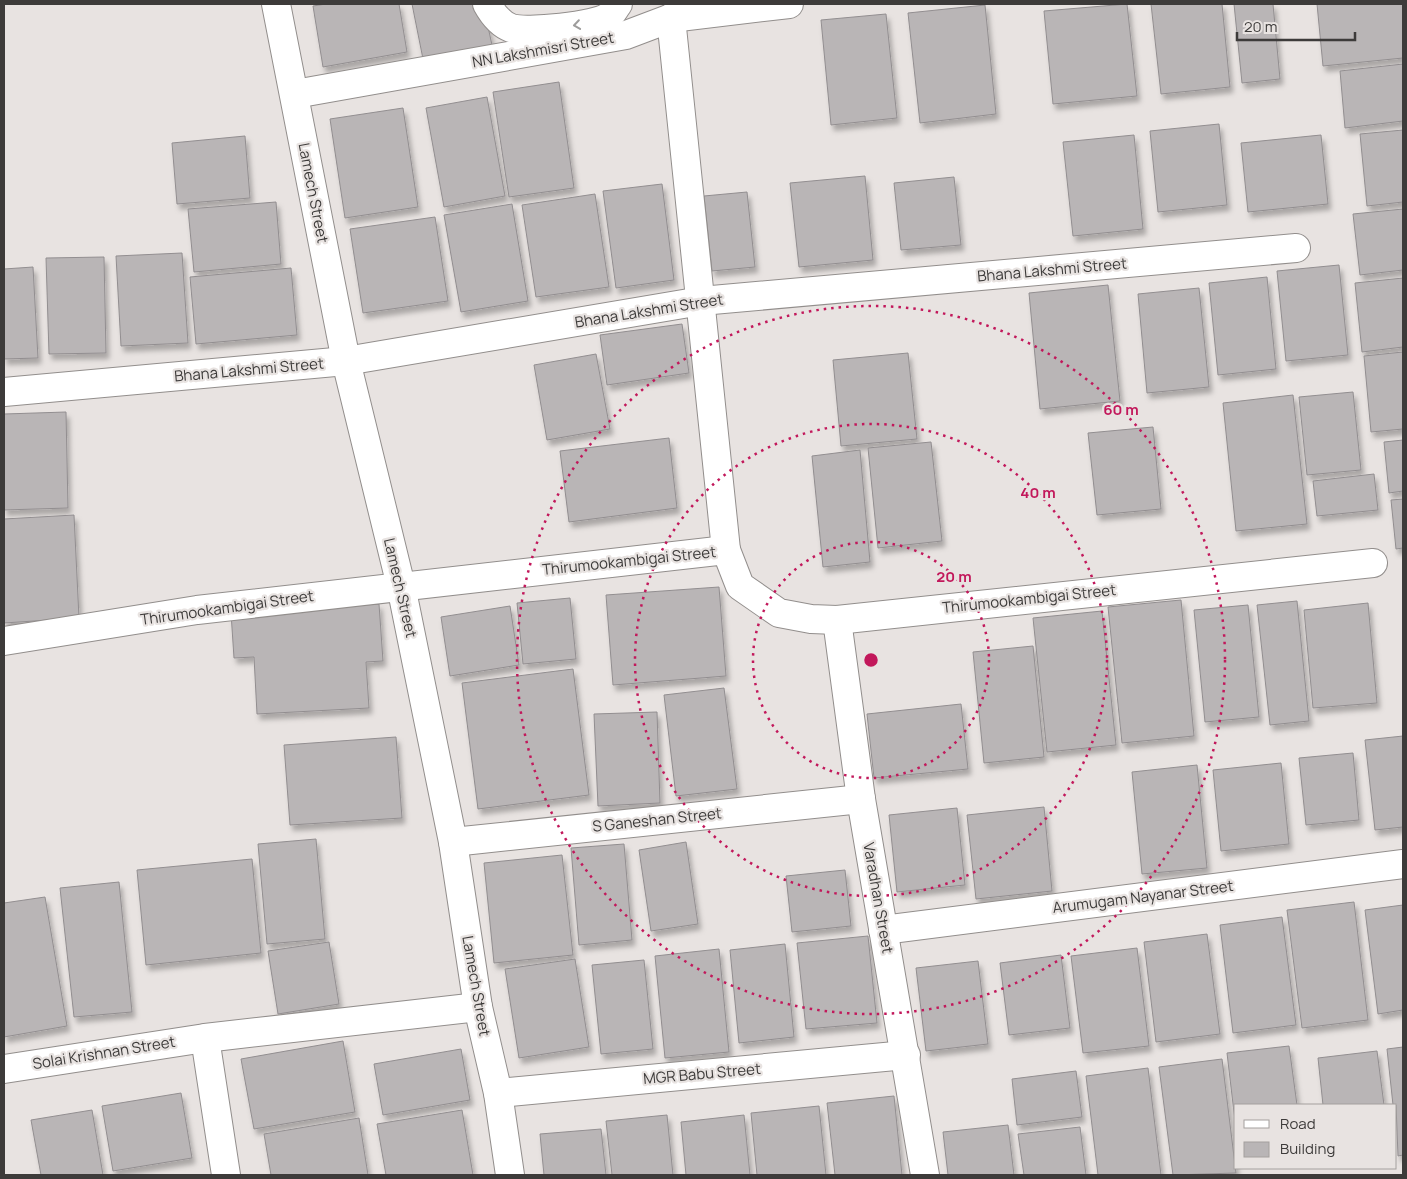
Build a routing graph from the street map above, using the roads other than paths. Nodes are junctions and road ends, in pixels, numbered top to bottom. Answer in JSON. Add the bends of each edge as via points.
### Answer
{"nodes":[{"id":1,"x":276,"y":4,"type":"edge"},
{"id":2,"x":487,"y":4,"type":"edge"},
{"id":3,"x":618,"y":4,"type":"edge"},
{"id":4,"x":789,"y":4,"type":"edge"},
{"id":5,"x":671,"y":18,"type":"junction"},
{"id":6,"x":295,"y":94,"type":"junction"},
{"id":7,"x":1296,"y":248,"type":"dead end"},
{"id":8,"x":701,"y":301,"type":"junction"},
{"id":9,"x":346,"y":362,"type":"junction"},
{"id":10,"x":4,"y":392,"type":"edge"},
{"id":11,"x":726,"y":550,"type":"junction"},
{"id":12,"x":1373,"y":563,"type":"dead end"},
{"id":13,"x":401,"y":586,"type":"junction"},
{"id":14,"x":836,"y":620,"type":"junction"},
{"id":15,"x":4,"y":641,"type":"edge"},
{"id":16,"x":861,"y":798,"type":"junction"},
{"id":17,"x":454,"y":842,"type":"junction"},
{"id":18,"x":1403,"y":864,"type":"edge"},
{"id":19,"x":883,"y":930,"type":"junction"},
{"id":20,"x":478,"y":1007,"type":"junction"},
{"id":21,"x":205,"y":1038,"type":"junction"},
{"id":22,"x":906,"y":1055,"type":"junction"},
{"id":23,"x":4,"y":1069,"type":"edge"},
{"id":24,"x":498,"y":1093,"type":"junction"},
{"id":25,"x":226,"y":1175,"type":"edge"},
{"id":26,"x":510,"y":1175,"type":"edge"},
{"id":27,"x":926,"y":1175,"type":"edge"}],
"edges":[{"from":1,"to":6,"type":"street","name":"Lamech Street"},
{"from":3,"to":2,"type":"street","one_way":true,"via":[[608,17],[591,23],[528,32],[510,28],[493,15]]},
{"from":4,"to":5,"type":"street","name":"NN Lakshmisri Street"},
{"from":5,"to":6,"type":"street","name":"NN Lakshmisri Street","via":[[626,35]]},
{"from":5,"to":8,"type":"street"},
{"from":6,"to":9,"type":"street","name":"Lamech Street"},
{"from":7,"to":8,"type":"street","name":"Bhana Lakshmi Street"},
{"from":8,"to":9,"type":"street","name":"Bhana Lakshmi Street"},
{"from":8,"to":11,"type":"street"},
{"from":9,"to":10,"type":"street","name":"Bhana Lakshmi Street"},
{"from":9,"to":13,"type":"street","name":"Lamech Street"},
{"from":11,"to":13,"type":"street","name":"Thirumookambigai Street"},
{"from":11,"to":14,"type":"street","name":"Thirumookambigai Street","via":[[740,586],[779,613]]},
{"from":12,"to":14,"type":"street","name":"Thirumookambigai Street"},
{"from":13,"to":15,"type":"street","name":"Thirumookambigai Street","via":[[197,610]]},
{"from":13,"to":17,"type":"street","name":"Lamech Street"},
{"from":14,"to":16,"type":"street","name":"Varadhan Street"},
{"from":16,"to":17,"type":"street","name":"S Ganeshan Street"},
{"from":16,"to":19,"type":"street","name":"Varadhan Street"},
{"from":17,"to":20,"type":"street","name":"Lamech Street"},
{"from":18,"to":19,"type":"street","name":"Arumugam Nayanar Street"},
{"from":19,"to":22,"type":"street","name":"Varadhan Street"},
{"from":20,"to":21,"type":"street","name":"Solai Krishnan Street"},
{"from":20,"to":24,"type":"street","name":"Lamech Street"},
{"from":21,"to":23,"type":"street","name":"Solai Krishnan Street"},
{"from":21,"to":25,"type":"street"},
{"from":22,"to":24,"type":"street","name":"MGR Babu Street"},
{"from":22,"to":27,"type":"street","name":"Varadhan Street"},
{"from":24,"to":26,"type":"street","name":"Lamech Street"}]}
